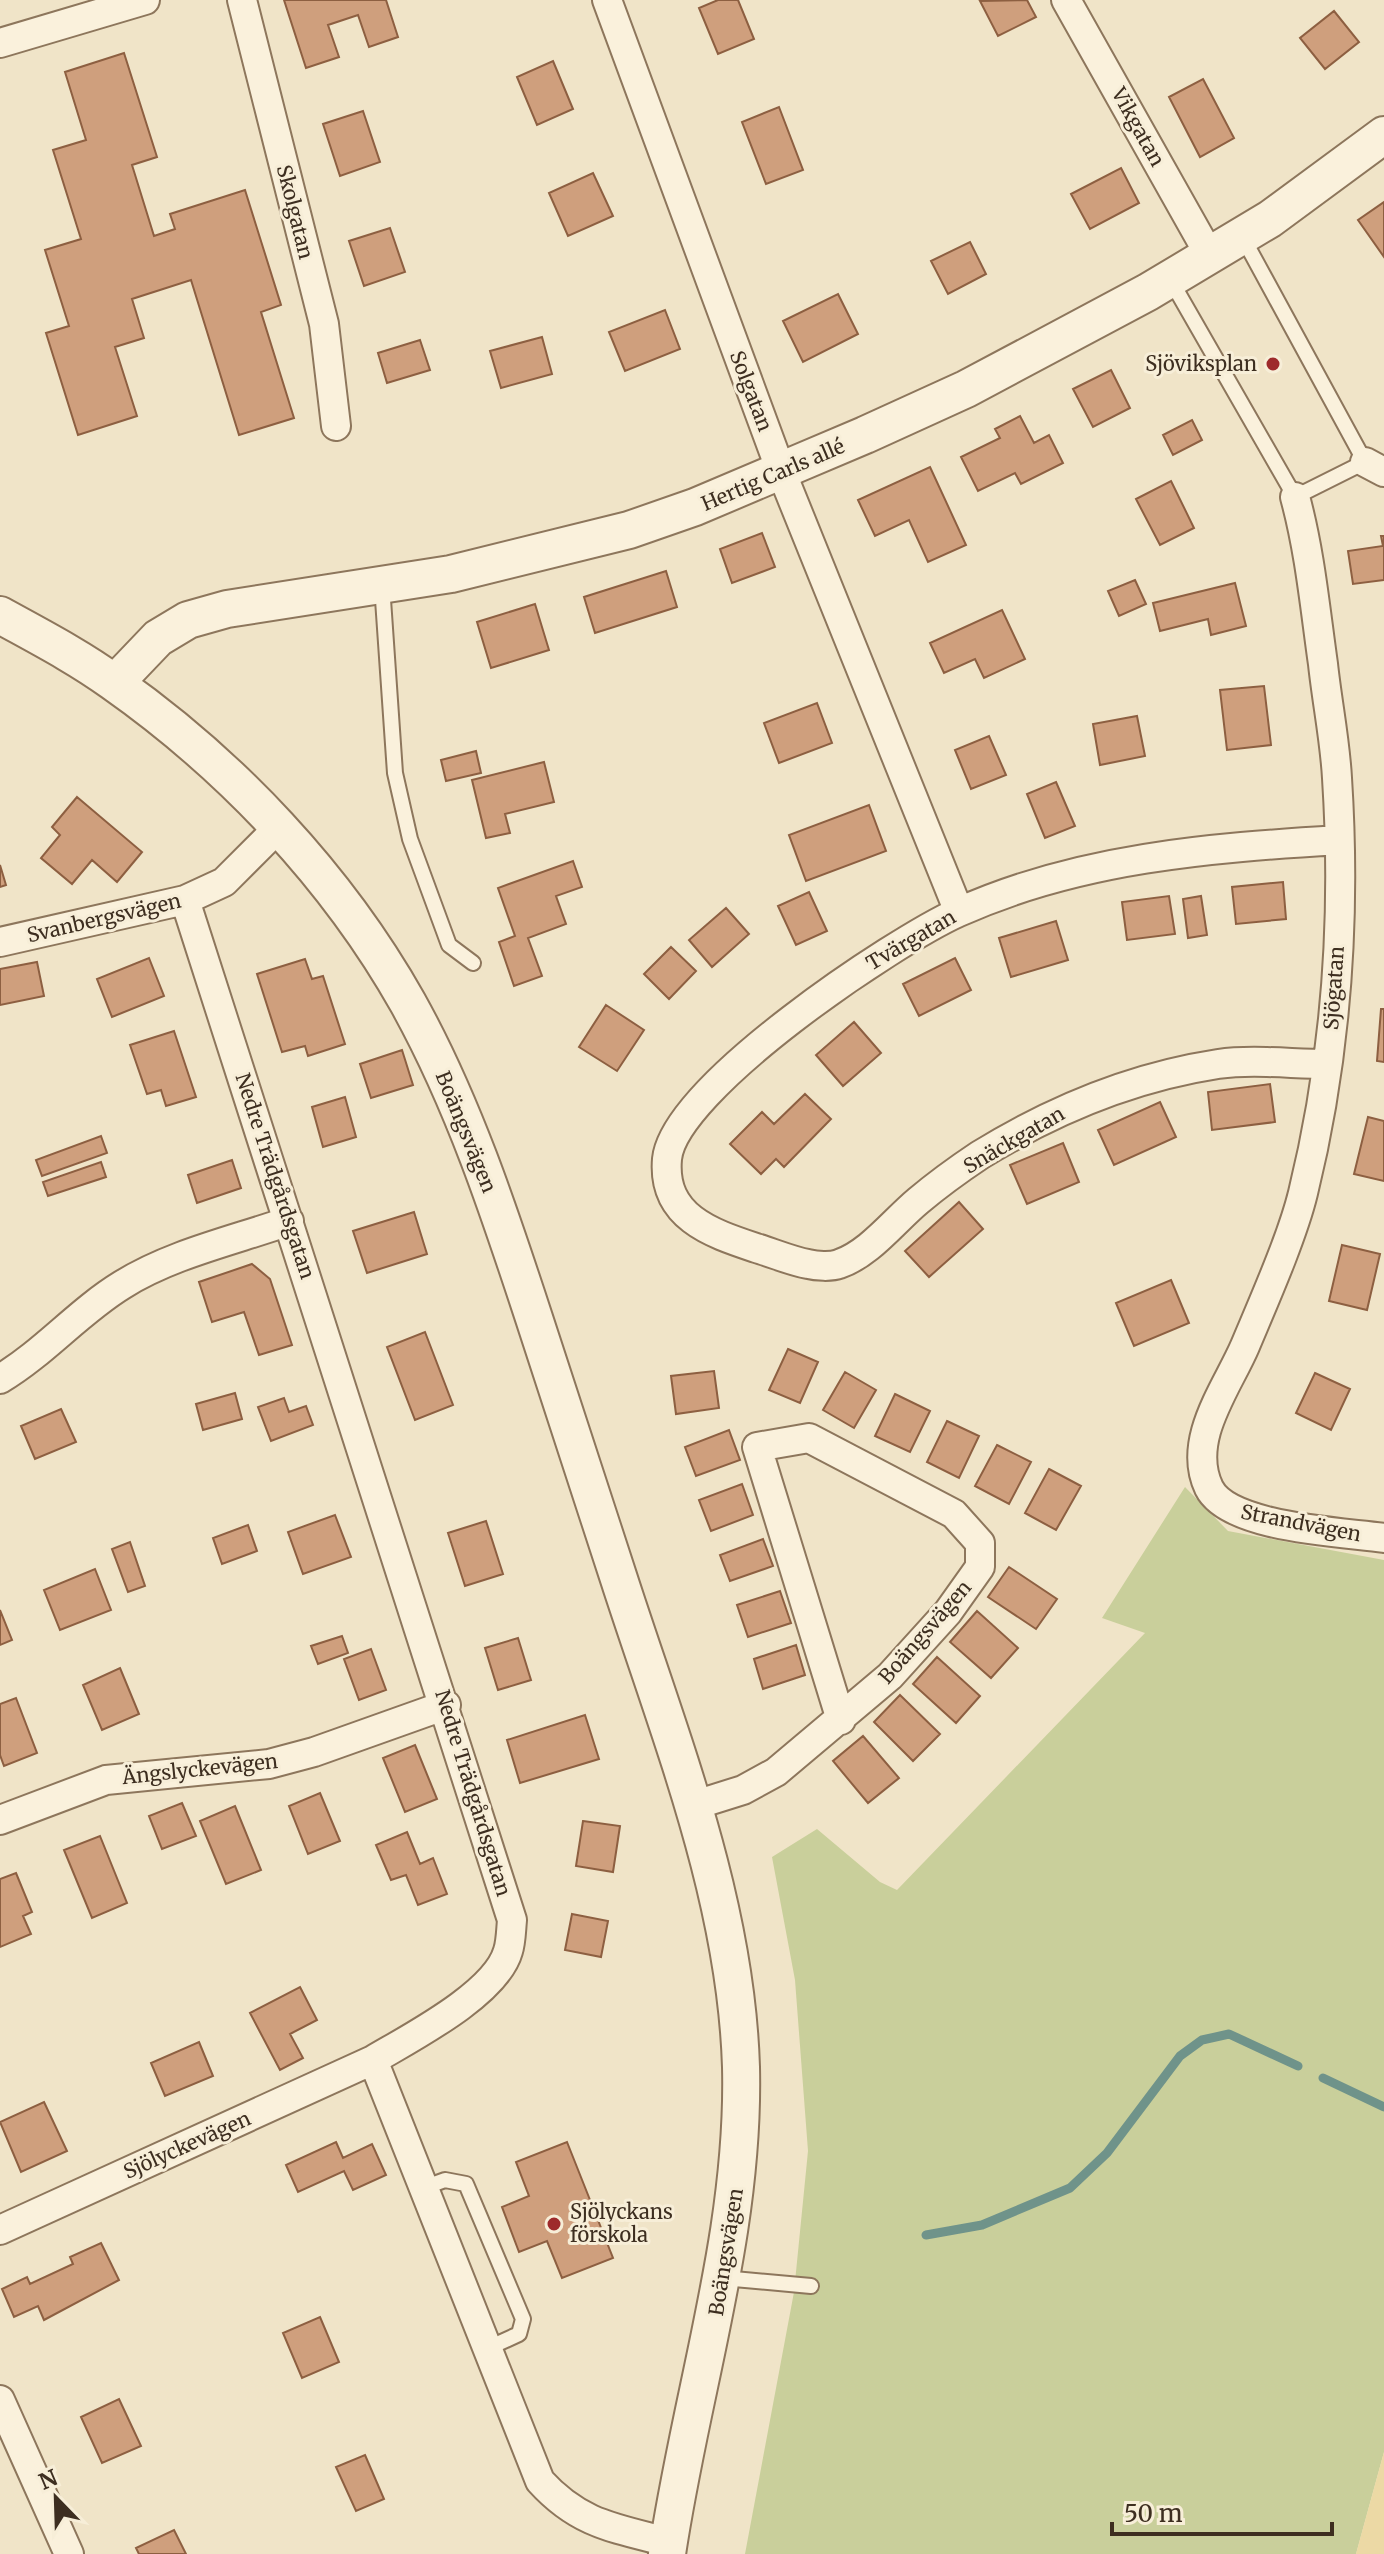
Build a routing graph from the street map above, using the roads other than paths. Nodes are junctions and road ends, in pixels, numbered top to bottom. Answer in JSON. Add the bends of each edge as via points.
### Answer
{"nodes":[{"id":1,"x":145,"y":0,"type":"edge"},
{"id":2,"x":242,"y":0,"type":"edge"},
{"id":3,"x":607,"y":0,"type":"edge"},
{"id":4,"x":1066,"y":0,"type":"edge"},
{"id":5,"x":0,"y":43,"type":"edge"},
{"id":6,"x":1384,"y":135,"type":"edge"},
{"id":7,"x":1242,"y":236,"type":"junction"},
{"id":8,"x":1209,"y":254,"type":"junction"},
{"id":9,"x":1170,"y":279,"type":"junction"},
{"id":10,"x":336,"y":426,"type":"dead end"},
{"id":11,"x":1374,"y":467,"type":"edge"},
{"id":12,"x":781,"y":471,"type":"junction"},
{"id":13,"x":1295,"y":497,"type":"junction"},
{"id":14,"x":382,"y":585,"type":"junction"},
{"id":15,"x":0,"y":615,"type":"edge"},
{"id":16,"x":115,"y":683,"type":"junction"},
{"id":17,"x":279,"y":827,"type":"junction"},
{"id":18,"x":1339,"y":840,"type":"junction"},
{"id":19,"x":185,"y":900,"type":"junction"},
{"id":20,"x":959,"y":912,"type":"junction"},
{"id":21,"x":0,"y":942,"type":"edge"},
{"id":22,"x":473,"y":963,"type":"dead end"},
{"id":23,"x":1327,"y":1064,"type":"junction"},
{"id":24,"x":289,"y":1221,"type":"junction"},
{"id":25,"x":729,"y":1239,"type":"joint"},
{"id":26,"x":0,"y":1379,"type":"edge"},
{"id":27,"x":1201,"y":1460,"type":"joint"},
{"id":28,"x":1384,"y":1538,"type":"edge"},
{"id":29,"x":446,"y":1705,"type":"junction"},
{"id":30,"x":841,"y":1720,"type":"junction"},
{"id":31,"x":692,"y":1806,"type":"junction"},
{"id":32,"x":0,"y":1820,"type":"edge"},
{"id":33,"x":373,"y":2060,"type":"junction"},
{"id":34,"x":423,"y":2188,"type":"junction"},
{"id":35,"x":0,"y":2230,"type":"edge"},
{"id":36,"x":722,"y":2278,"type":"junction"},
{"id":37,"x":811,"y":2286,"type":"dead end"},
{"id":38,"x":486,"y":2349,"type":"junction"},
{"id":39,"x":0,"y":2400,"type":"edge"},
{"id":40,"x":668,"y":2548,"type":"edge"},
{"id":41,"x":69,"y":2554,"type":"edge"}],
"edges":[{"from":1,"to":5,"type":"street"},
{"from":2,"to":10,"type":"street","name":"Skolgatan","via":[[324,324]]},
{"from":3,"to":12,"type":"street","name":"Solgatan"},
{"from":4,"to":8,"type":"street","name":"Vikgatan"},
{"from":6,"to":7,"type":"street","name":"Hertig Carls allé"},
{"from":7,"to":8,"type":"street","name":"Hertig Carls allé"},
{"from":7,"to":11,"type":"lane"},
{"from":8,"to":9,"type":"street","name":"Hertig Carls allé"},
{"from":9,"to":12,"type":"street","name":"Hertig Carls allé","via":[[966,389]]},
{"from":9,"to":13,"type":"lane"},
{"from":11,"to":13,"type":"lane"},
{"from":12,"to":14,"type":"street","name":"Hertig Carls allé","via":[[629,530],[515,561]]},
{"from":12,"to":20,"type":"street","name":"Solgatan"},
{"from":13,"to":18,"type":"street","name":"Sjögatan","via":[[1307,542],[1337,777]]},
{"from":14,"to":16,"type":"street","name":"Hertig Carls allé","via":[[188,620],[158,638]]},
{"from":14,"to":22,"type":"lane","via":[[395,773],[410,839],[449,945]]},
{"from":15,"to":16,"type":"street","name":"Boängsvägen"},
{"from":16,"to":17,"type":"street","name":"Boängsvägen","via":[[183,736]]},
{"from":17,"to":19,"type":"street","name":"Svanbergsvägen","via":[[224,882]]},
{"from":17,"to":31,"type":"street","name":"Boängsvägen","via":[[380,956],[462,1113]]},
{"from":18,"to":20,"type":"street","name":"Tvärgatan","via":[[1205,848],[1114,863],[1050,879]]},
{"from":18,"to":23,"type":"street","name":"Sjögatan","via":[[1336,1003]]},
{"from":19,"to":21,"type":"street","name":"Svanbergsvägen"},
{"from":19,"to":24,"type":"street","name":"Nedre Trädgårdsgatan"},
{"from":20,"to":25,"type":"street","name":"Tvärgatan","via":[[900,943],[779,1029],[720,1081],[684,1123],[667,1157],[671,1192],[686,1219]]},
{"from":23,"to":25,"type":"street","name":"Snäckgatan","via":[[1222,1063],[1122,1086],[1079,1103],[978,1157],[837,1265],[809,1264]]},
{"from":23,"to":27,"type":"street","name":"Sjögatan","via":[[1303,1196],[1206,1430]]},
{"from":24,"to":26,"type":"street","via":[[122,1285]]},
{"from":24,"to":29,"type":"street","name":"Nedre Trädgårdsgatan"},
{"from":27,"to":28,"type":"street","name":"Strandvägen","via":[[1209,1489],[1227,1508],[1257,1519]]},
{"from":29,"to":32,"type":"street","name":"Ängslyckevägen","via":[[269,1764],[106,1780]]},
{"from":29,"to":33,"type":"street","name":"Nedre Trädgårdsgatan","via":[[512,1920],[508,1953],[490,1979],[455,2009]]},
{"from":30,"to":30,"type":"street","name":"Boängsvägen","via":[[948,1612],[980,1567],[980,1543],[954,1514],[809,1438],[757,1447]]},
{"from":30,"to":31,"type":"street","name":"Boängsvägen","via":[[776,1772],[743,1790]]},
{"from":31,"to":36,"type":"street","name":"Boängsvägen","via":[[736,1995],[741,2064],[738,2179]]},
{"from":33,"to":34,"type":"street"},
{"from":33,"to":35,"type":"street","name":"Sjölyckevägen"},
{"from":34,"to":38,"type":"street"},
{"from":34,"to":38,"type":"lane","via":[[445,2180],[466,2184],[523,2319],[519,2334]]},
{"from":36,"to":37,"type":"lane"},
{"from":36,"to":40,"type":"street","name":"Boängsvägen"},
{"from":38,"to":40,"type":"street","via":[[540,2481],[563,2506]]},
{"from":39,"to":41,"type":"street"}]}
